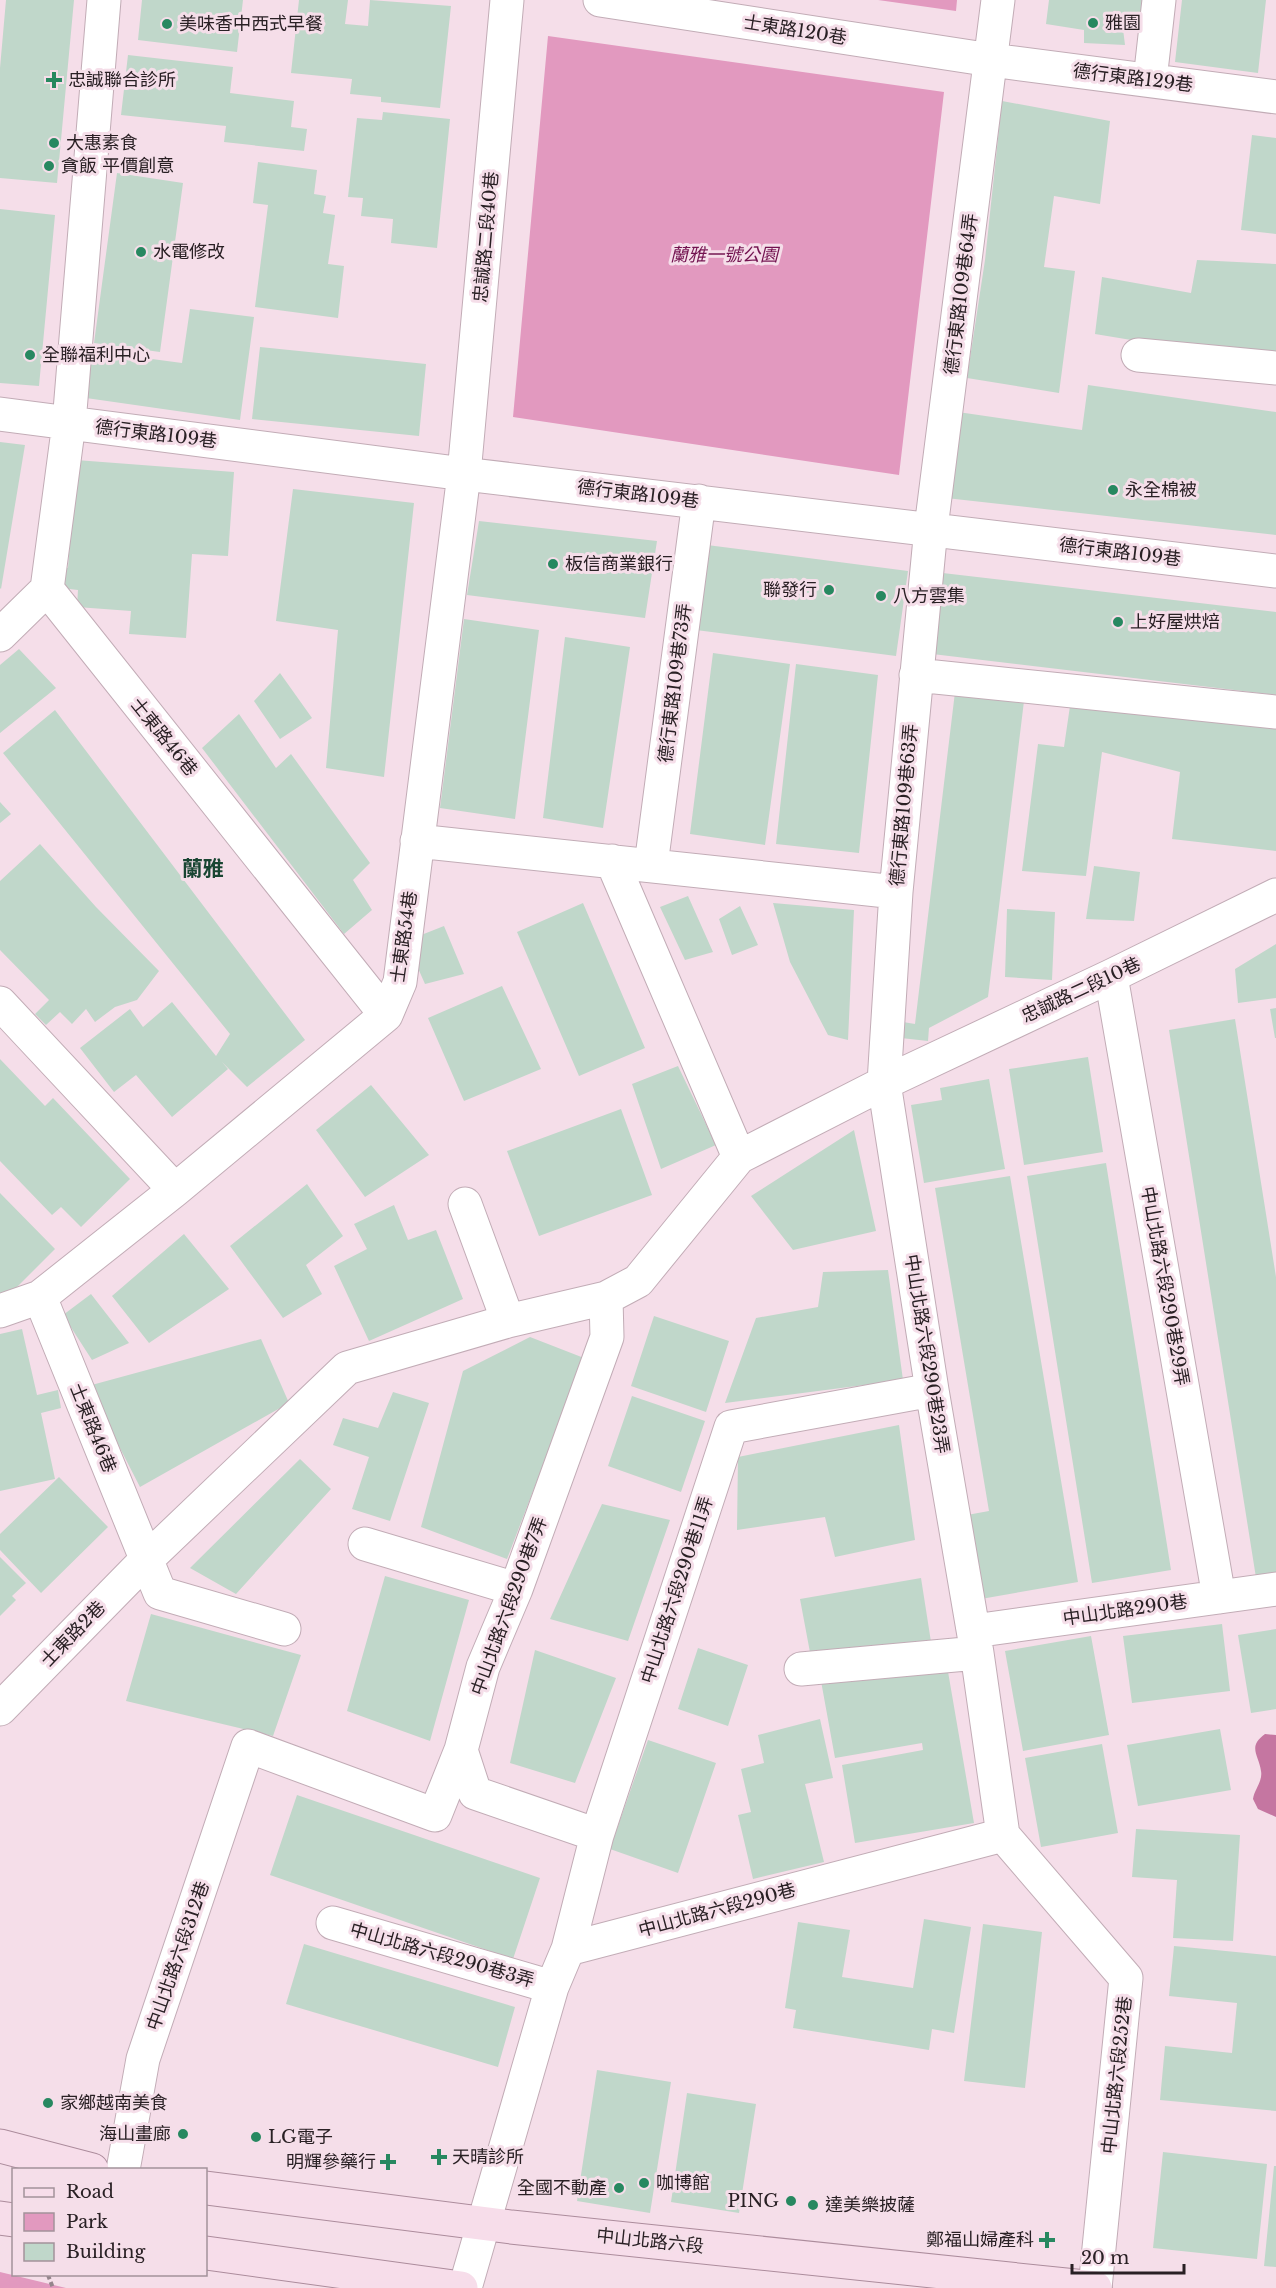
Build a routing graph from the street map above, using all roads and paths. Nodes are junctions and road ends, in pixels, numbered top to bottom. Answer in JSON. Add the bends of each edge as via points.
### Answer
{"nodes":[{"id":1,"x":104,"y":0,"type":"edge"},
{"id":2,"x":507,"y":0,"type":"edge"},
{"id":3,"x":600,"y":0,"type":"edge"},
{"id":4,"x":998,"y":0,"type":"edge"},
{"id":5,"x":1159,"y":0,"type":"edge"},
{"id":6,"x":991,"y":60,"type":"junction"},
{"id":7,"x":1150,"y":80,"type":"junction"},
{"id":8,"x":1276,"y":97,"type":"edge"},
{"id":9,"x":1138,"y":355,"type":"dead end"},
{"id":10,"x":1276,"y":369,"type":"edge"},
{"id":11,"x":0,"y":414,"type":"edge"},
{"id":12,"x":69,"y":423,"type":"junction"},
{"id":13,"x":464,"y":474,"type":"junction"},
{"id":14,"x":699,"y":501,"type":"junction"},
{"id":15,"x":931,"y":528,"type":"junction"},
{"id":16,"x":1276,"y":571,"type":"edge"},
{"id":17,"x":47,"y":589,"type":"junction"},
{"id":18,"x":0,"y":635,"type":"edge"},
{"id":19,"x":916,"y":675,"type":"junction"},
{"id":20,"x":1276,"y":712,"type":"edge"},
{"id":21,"x":417,"y":841,"type":"junction"},
{"id":22,"x":612,"y":861,"type":"junction"},
{"id":23,"x":651,"y":865,"type":"junction"},
{"id":24,"x":896,"y":892,"type":"junction"},
{"id":25,"x":1276,"y":895,"type":"edge"},
{"id":26,"x":1111,"y":976,"type":"junction"},
{"id":27,"x":0,"y":1003,"type":"edge"},
{"id":28,"x":386,"y":1015,"type":"junction"},
{"id":29,"x":884,"y":1083,"type":"junction"},
{"id":30,"x":739,"y":1157,"type":"junction"},
{"id":31,"x":175,"y":1190,"type":"junction"},
{"id":32,"x":465,"y":1204,"type":"dead end"},
{"id":33,"x":40,"y":1297,"type":"junction"},
{"id":34,"x":606,"y":1298,"type":"junction"},
{"id":35,"x":0,"y":1311,"type":"edge"},
{"id":36,"x":508,"y":1321,"type":"junction"},
{"id":37,"x":932,"y":1390,"type":"junction"},
{"id":38,"x":365,"y":1544,"type":"dead end"},
{"id":39,"x":147,"y":1559,"type":"junction"},
{"id":40,"x":516,"y":1589,"type":"junction"},
{"id":41,"x":1276,"y":1589,"type":"edge"},
{"id":42,"x":1219,"y":1597,"type":"junction"},
{"id":43,"x":284,"y":1629,"type":"dead end"},
{"id":44,"x":974,"y":1636,"type":"junction"},
{"id":45,"x":801,"y":1669,"type":"dead end"},
{"id":46,"x":0,"y":1709,"type":"edge"},
{"id":47,"x":248,"y":1746,"type":"joint"},
{"id":48,"x":461,"y":1750,"type":"junction"},
{"id":49,"x":597,"y":1835,"type":"junction"},
{"id":50,"x":1003,"y":1835,"type":"junction"},
{"id":51,"x":333,"y":1923,"type":"dead end"},
{"id":52,"x":568,"y":1949,"type":"junction"},
{"id":53,"x":552,"y":1987,"type":"junction"},
{"id":54,"x":0,"y":2146,"type":"edge"},
{"id":55,"x":88,"y":2168,"type":"edge"},
{"id":56,"x":123,"y":2168,"type":"edge"},
{"id":57,"x":207,"y":2188,"type":"edge"},
{"id":58,"x":483,"y":2223,"type":"junction"},
{"id":59,"x":207,"y":2253,"type":"edge"},
{"id":60,"x":463,"y":2288,"type":"edge"},
{"id":61,"x":1095,"y":2288,"type":"edge"}],
"edges":[{"from":1,"to":12,"type":"street"},
{"from":2,"to":13,"type":"street","name":"忠誠路二段40巷"},
{"from":3,"to":6,"type":"street","name":"士東路120巷"},
{"from":4,"to":6,"type":"street","name":"德行東路109巷64弄"},
{"from":5,"to":7,"type":"street"},
{"from":6,"to":7,"type":"street","name":"德行東路129巷"},
{"from":6,"to":15,"type":"street","name":"德行東路109巷64弄"},
{"from":7,"to":8,"type":"street","name":"德行東路129巷"},
{"from":9,"to":10,"type":"street"},
{"from":11,"to":12,"type":"street","name":"德行東路109巷"},
{"from":12,"to":13,"type":"street","name":"德行東路109巷"},
{"from":12,"to":17,"type":"street"},
{"from":13,"to":14,"type":"street","name":"德行東路109巷"},
{"from":13,"to":21,"type":"street","name":"士東路54巷"},
{"from":14,"to":15,"type":"street","name":"德行東路109巷"},
{"from":14,"to":23,"type":"street","name":"德行東路109巷73弄"},
{"from":15,"to":16,"type":"street","name":"德行東路109巷"},
{"from":15,"to":19,"type":"street","name":"德行東路109巷63弄"},
{"from":17,"to":18,"type":"street"},
{"from":17,"to":28,"type":"street","name":"士東路46巷"},
{"from":19,"to":20,"type":"street"},
{"from":19,"to":24,"type":"street","name":"德行東路109巷63弄"},
{"from":21,"to":22,"type":"street"},
{"from":21,"to":28,"type":"street","name":"士東路54巷","via":[[400,982]]},
{"from":22,"to":23,"type":"street"},
{"from":22,"to":30,"type":"street"},
{"from":23,"to":24,"type":"street"},
{"from":24,"to":29,"type":"street","name":"德行東路109巷63弄"},
{"from":25,"to":26,"type":"street","name":"忠誠路二段10巷"},
{"from":26,"to":29,"type":"street","name":"忠誠路二段10巷"},
{"from":26,"to":42,"type":"street","name":"中山北路六段290巷29弄"},
{"from":27,"to":31,"type":"street"},
{"from":28,"to":31,"type":"street","name":"士東路54巷"},
{"from":29,"to":30,"type":"street"},
{"from":29,"to":37,"type":"street","name":"中山北路六段290巷23弄"},
{"from":30,"to":34,"type":"street","via":[[638,1281]]},
{"from":31,"to":33,"type":"street"},
{"from":32,"to":36,"type":"street"},
{"from":33,"to":35,"type":"street"},
{"from":33,"to":39,"type":"street","name":"士東路46巷"},
{"from":34,"to":36,"type":"street"},
{"from":34,"to":40,"type":"street","name":"中山北路六段290巷7弄","via":[[607,1337]]},
{"from":36,"to":39,"type":"street","via":[[347,1368]]},
{"from":37,"to":44,"type":"street","name":"中山北路六段290巷23弄"},
{"from":37,"to":49,"type":"street","name":"中山北路六段290巷11弄","via":[[730,1427]]},
{"from":38,"to":40,"type":"street"},
{"from":39,"to":43,"type":"street","name":"士東路46巷","via":[[160,1593]]},
{"from":39,"to":46,"type":"street","name":"士東路2巷"},
{"from":40,"to":48,"type":"street","name":"中山北路六段290巷7弄","via":[[483,1667]]},
{"from":41,"to":42,"type":"street","name":"中山北路290巷"},
{"from":42,"to":44,"type":"street","name":"中山北路290巷"},
{"from":44,"to":45,"type":"street","name":"中山北路290巷"},
{"from":44,"to":50,"type":"street"},
{"from":47,"to":48,"type":"street","name":"中山北路六段290巷7弄","via":[[435,1815]]},
{"from":47,"to":56,"type":"street","name":"中山北路六段312巷","via":[[143,2059]]},
{"from":48,"to":49,"type":"street","via":[[475,1793]]},
{"from":49,"to":52,"type":"street","name":"中山北路六段290巷11弄"},
{"from":50,"to":52,"type":"street","name":"中山北路六段290巷"},
{"from":50,"to":61,"type":"street","name":"中山北路六段252巷","via":[[1126,1978]]},
{"from":51,"to":53,"type":"street","name":"中山北路六段290巷3弄"},
{"from":52,"to":53,"type":"street"},
{"from":53,"to":58,"type":"street"},
{"from":54,"to":55,"type":"main road"},
{"from":57,"to":58,"type":"main road","name":"中山北路六段"},
{"from":58,"to":60,"type":"street"},
{"from":58,"to":61,"type":"main road","name":"中山北路六段"},
{"from":59,"to":60,"type":"main road"}]}
